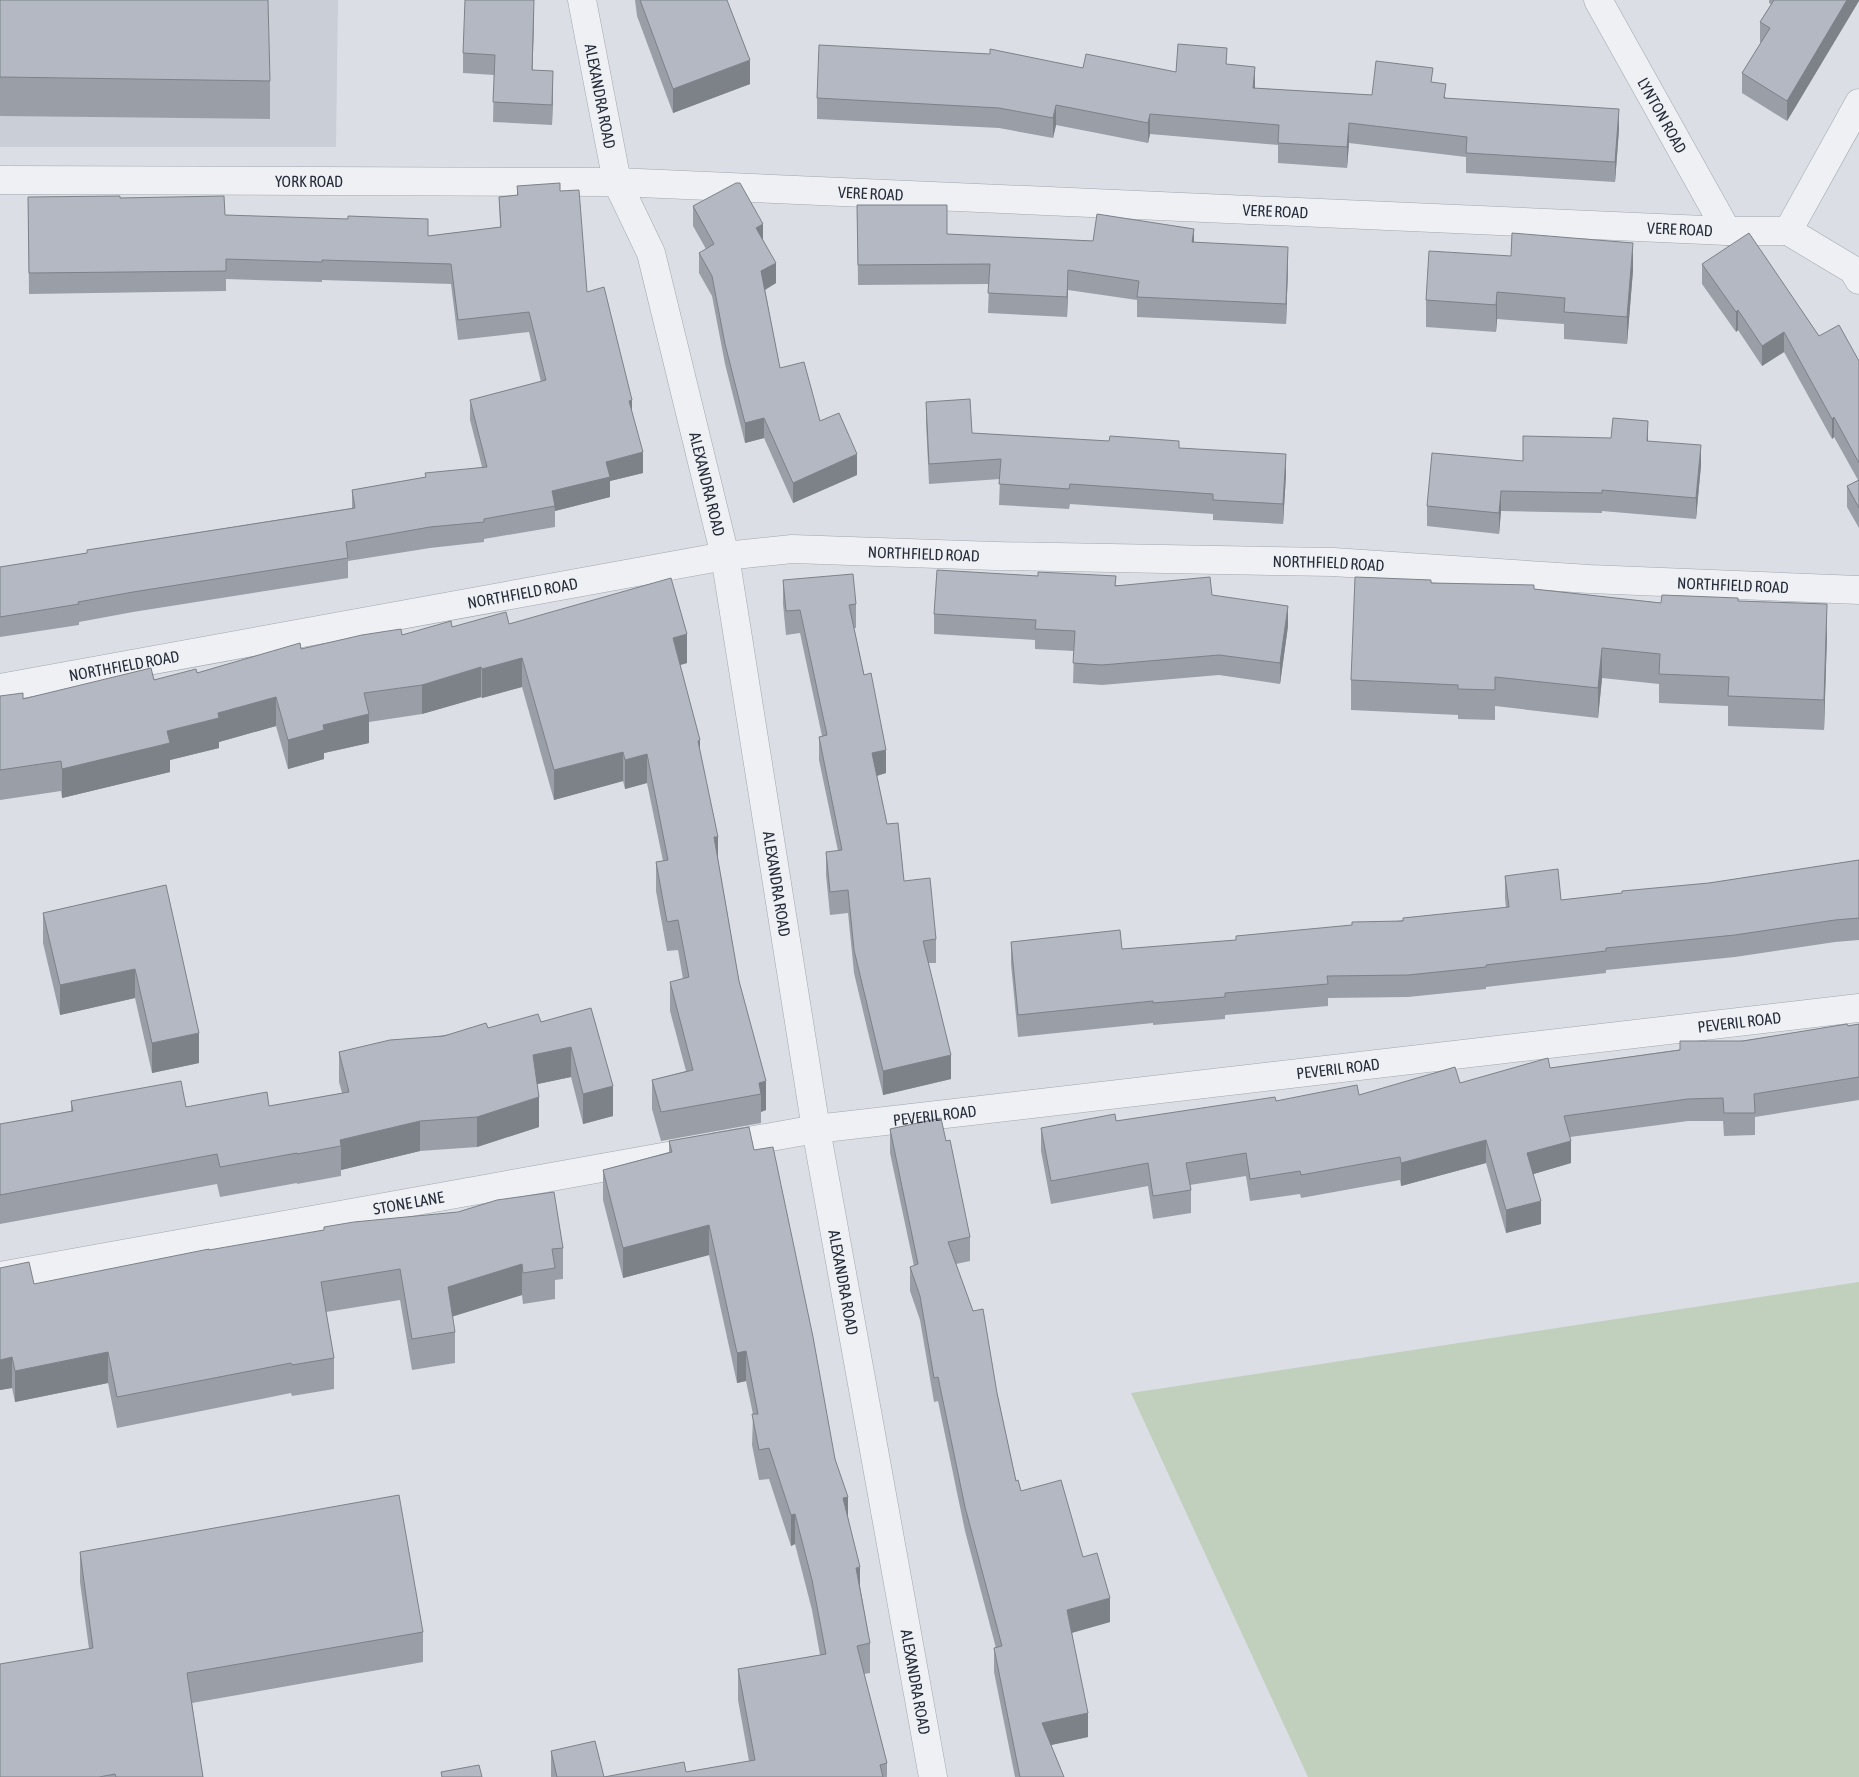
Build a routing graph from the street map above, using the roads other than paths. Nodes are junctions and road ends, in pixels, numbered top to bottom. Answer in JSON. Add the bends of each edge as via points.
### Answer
{"nodes":[{"id":1,"x":582,"y":0,"type":"edge"},
{"id":2,"x":1598,"y":0,"type":"edge"},
{"id":3,"x":1859,"y":104,"type":"edge"},
{"id":4,"x":0,"y":180,"type":"edge"},
{"id":5,"x":617,"y":182,"type":"junction"},
{"id":6,"x":1727,"y":231,"type":"junction"},
{"id":7,"x":1788,"y":231,"type":"junction"},
{"id":8,"x":1859,"y":280,"type":"edge"},
{"id":9,"x":725,"y":556,"type":"junction"},
{"id":10,"x":1859,"y":590,"type":"edge"},
{"id":11,"x":0,"y":688,"type":"edge"},
{"id":12,"x":1859,"y":1008,"type":"edge"},
{"id":13,"x":816,"y":1129,"type":"junction"},
{"id":14,"x":0,"y":1276,"type":"edge"},
{"id":15,"x":933,"y":1777,"type":"edge"}],
"edges":[{"from":1,"to":5,"type":"street","name":"ALEXANDRA ROAD"},
{"from":2,"to":6,"type":"street","name":"LYNTON ROAD"},
{"from":3,"to":7,"type":"street"},
{"from":4,"to":5,"type":"street","name":"YORK ROAD"},
{"from":5,"to":6,"type":"street","name":"VERE ROAD"},
{"from":5,"to":9,"type":"street","name":"ALEXANDRA ROAD","via":[[651,253]]},
{"from":6,"to":7,"type":"street","name":"VERE ROAD"},
{"from":7,"to":8,"type":"street","via":[[1853,270]]},
{"from":9,"to":10,"type":"street","name":"NORTHFIELD ROAD","via":[[792,549],[1333,562],[1589,579]]},
{"from":9,"to":11,"type":"street","name":"NORTHFIELD ROAD"},
{"from":9,"to":13,"type":"street","name":"ALEXANDRA ROAD"},
{"from":12,"to":13,"type":"street","name":"PEVERIL ROAD"},
{"from":13,"to":14,"type":"street","name":"STONE LANE"},
{"from":13,"to":15,"type":"street","name":"ALEXANDRA ROAD"}]}
